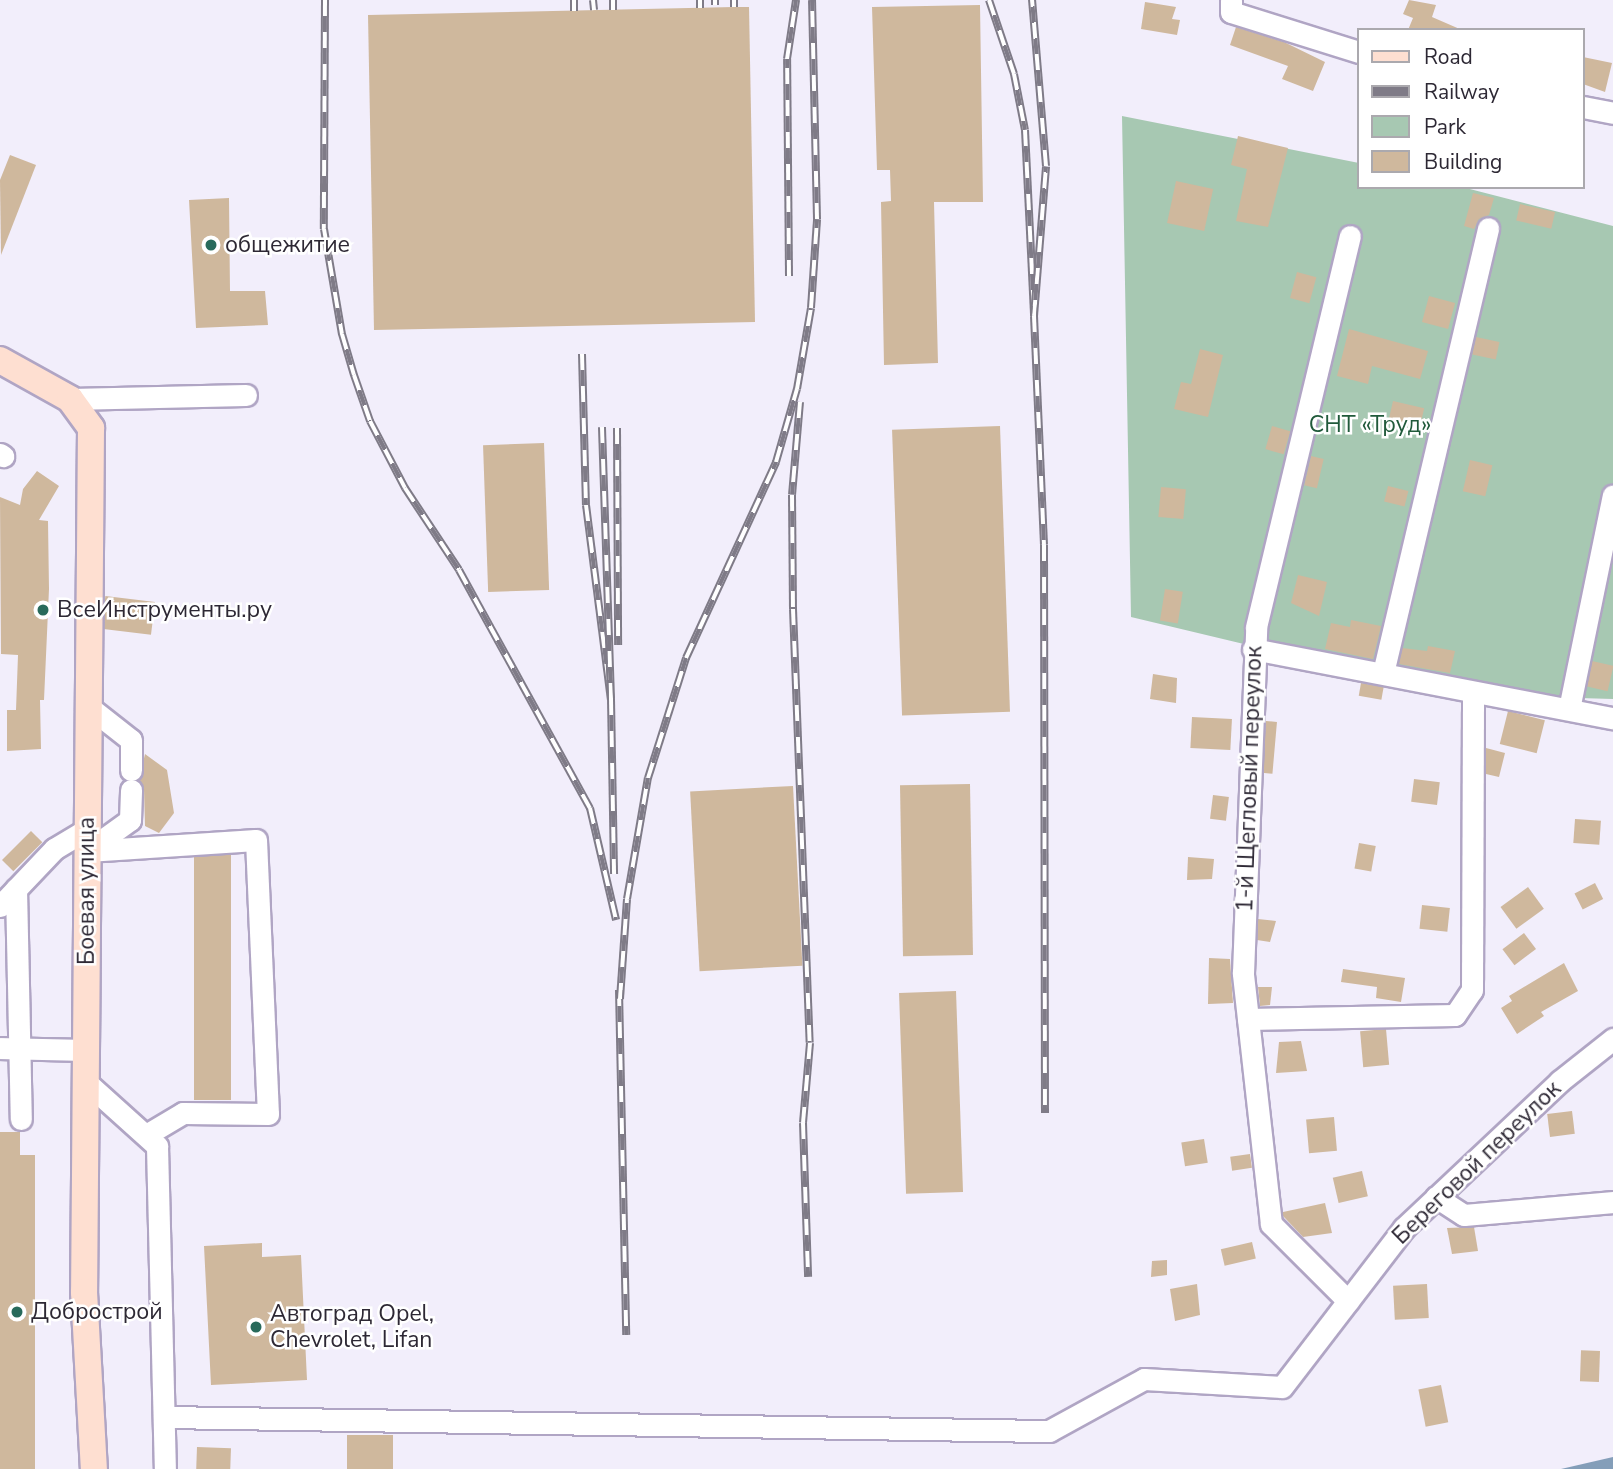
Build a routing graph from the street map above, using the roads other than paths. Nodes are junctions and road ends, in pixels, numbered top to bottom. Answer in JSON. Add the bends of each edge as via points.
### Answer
{"nodes":[{"id":1,"x":1231,"y":0,"type":"edge"},
{"id":2,"x":1358,"y":52,"type":"edge"},
{"id":3,"x":1585,"y":107,"type":"edge"},
{"id":4,"x":1613,"y":113,"type":"edge"},
{"id":5,"x":1489,"y":228,"type":"dead end"},
{"id":6,"x":1350,"y":236,"type":"dead end"},
{"id":7,"x":0,"y":360,"type":"edge"},
{"id":8,"x":246,"y":395,"type":"dead end"},
{"id":9,"x":71,"y":399,"type":"junction"},
{"id":10,"x":1613,"y":495,"type":"edge"},
{"id":11,"x":1253,"y":649,"type":"junction"},
{"id":12,"x":1383,"y":673,"type":"junction"},
{"id":13,"x":1473,"y":694,"type":"junction"},
{"id":14,"x":89,"y":707,"type":"junction"},
{"id":15,"x":1569,"y":709,"type":"junction"},
{"id":16,"x":1613,"y":718,"type":"edge"},
{"id":17,"x":87,"y":840,"type":"junction"},
{"id":18,"x":16,"y":890,"type":"junction"},
{"id":19,"x":0,"y":906,"type":"edge"},
{"id":20,"x":1248,"y":1019,"type":"junction"},
{"id":21,"x":1613,"y":1039,"type":"edge"},
{"id":22,"x":10,"y":1048,"type":"edge"},
{"id":23,"x":87,"y":1050,"type":"junction"},
{"id":24,"x":86,"y":1082,"type":"junction"},
{"id":25,"x":21,"y":1119,"type":"dead end"},
{"id":26,"x":146,"y":1135,"type":"junction"},
{"id":27,"x":1436,"y":1197,"type":"junction"},
{"id":28,"x":1613,"y":1202,"type":"edge"},
{"id":29,"x":1348,"y":1301,"type":"junction"},
{"id":30,"x":164,"y":1416,"type":"junction"},
{"id":31,"x":94,"y":1469,"type":"edge"},
{"id":32,"x":165,"y":1469,"type":"edge"}],
"edges":[{"from":1,"to":2,"type":"street","via":[[1231,12]]},
{"from":3,"to":4,"type":"street"},
{"from":5,"to":12,"type":"street"},
{"from":6,"to":11,"type":"street","name":"1-й Щегловый переулок"},
{"from":7,"to":9,"type":"main road","name":"Боевая улица"},
{"from":8,"to":9,"type":"street"},
{"from":9,"to":14,"type":"main road","name":"Боевая улица","via":[[91,428]]},
{"from":10,"to":15,"type":"street"},
{"from":11,"to":12,"type":"street"},
{"from":11,"to":20,"type":"street","name":"1-й Щегловый переулок","via":[[1243,973]]},
{"from":12,"to":13,"type":"street"},
{"from":13,"to":15,"type":"street"},
{"from":13,"to":20,"type":"street","via":[[1472,990],[1455,1015]]},
{"from":14,"to":17,"type":"main road","name":"Боевая улица"},
{"from":14,"to":17,"type":"street","via":[[131,740],[131,780],[130,820]]},
{"from":15,"to":16,"type":"street"},
{"from":17,"to":18,"type":"street","via":[[54,849]]},
{"from":17,"to":23,"type":"main road","name":"Боевая улица"},
{"from":17,"to":26,"type":"street","via":[[256,840],[268,1114],[183,1113]]},
{"from":18,"to":19,"type":"street"},
{"from":18,"to":22,"type":"street"},
{"from":20,"to":29,"type":"street","name":"1-й Щегловый переулок","via":[[1271,1224]]},
{"from":21,"to":27,"type":"street","name":"Береговой переулок","via":[[1560,1081]]},
{"from":22,"to":23,"type":"street"},
{"from":22,"to":25,"type":"street"},
{"from":23,"to":24,"type":"main road","name":"Боевая улица"},
{"from":24,"to":26,"type":"street"},
{"from":24,"to":31,"type":"main road","name":"Боевая улица","via":[[84,1292]]},
{"from":26,"to":30,"type":"street","via":[[157,1146]]},
{"from":27,"to":28,"type":"street","via":[[1464,1215]]},
{"from":27,"to":29,"type":"street","name":"Береговой переулок","via":[[1404,1228]]},
{"from":29,"to":30,"type":"street","name":"Береговой переулок","via":[[1282,1387],[1144,1379],[1049,1431]]},
{"from":30,"to":32,"type":"street"}]}
